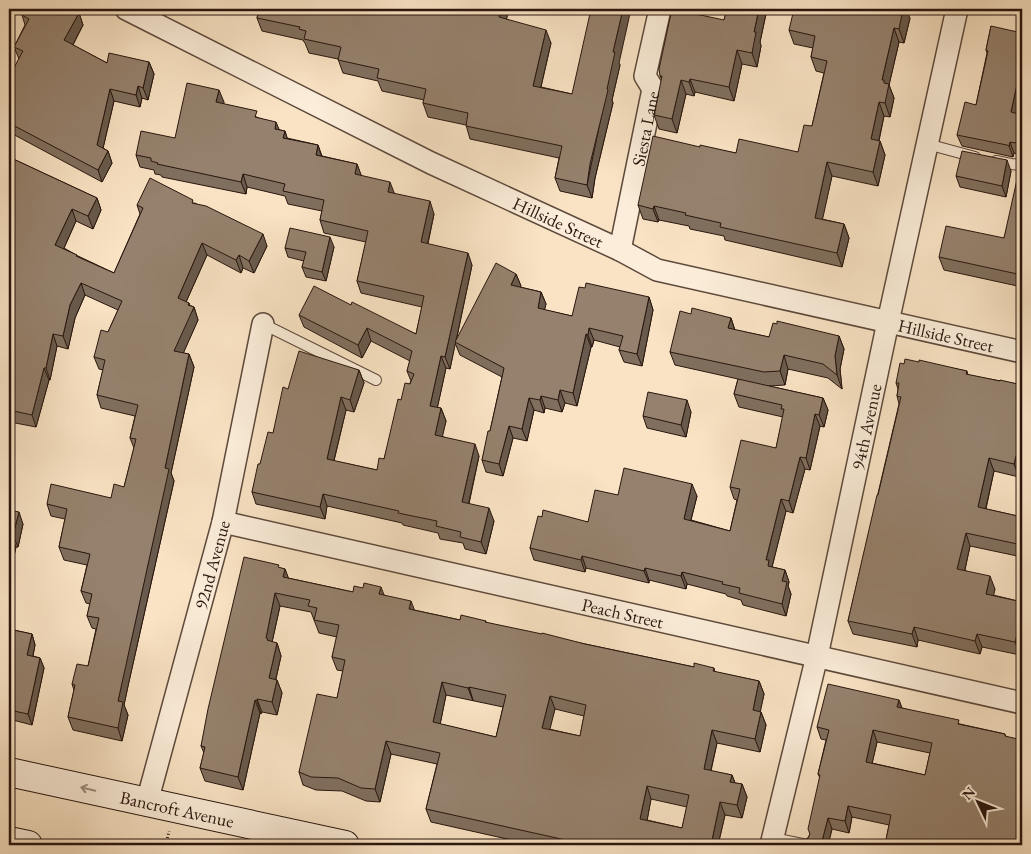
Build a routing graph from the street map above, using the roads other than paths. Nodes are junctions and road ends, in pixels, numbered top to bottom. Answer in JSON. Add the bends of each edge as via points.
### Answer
{"nodes":[{"id":1,"x":126,"y":9,"type":"edge"},
{"id":2,"x":660,"y":9,"type":"edge"},
{"id":3,"x":957,"y":9,"type":"edge"},
{"id":4,"x":927,"y":144,"type":"junction"},
{"id":5,"x":1022,"y":165,"type":"edge"},
{"id":6,"x":620,"y":250,"type":"junction"},
{"id":7,"x":888,"y":322,"type":"junction"},
{"id":8,"x":263,"y":324,"type":"joint"},
{"id":9,"x":1022,"y":352,"type":"edge"},
{"id":10,"x":376,"y":380,"type":"dead end"},
{"id":11,"x":222,"y":522,"type":"junction"},
{"id":12,"x":817,"y":656,"type":"junction"},
{"id":13,"x":1022,"y":703,"type":"edge"},
{"id":14,"x":9,"y":772,"type":"edge"},
{"id":15,"x":147,"y":802,"type":"junction"},
{"id":16,"x":9,"y":841,"type":"edge"},
{"id":17,"x":772,"y":841,"type":"edge"},
{"id":18,"x":28,"y":845,"type":"edge"},
{"id":19,"x":346,"y":845,"type":"edge"},
{"id":20,"x":807,"y":845,"type":"edge"}],
"edges":[{"from":1,"to":6,"type":"street","name":"Hillside Street","via":[[431,163]]},
{"from":2,"to":6,"type":"street","name":"Siesta Lane","via":[[645,76],[653,89]]},
{"from":3,"to":4,"type":"street","name":"94th Avenue"},
{"from":4,"to":5,"type":"lane"},
{"from":4,"to":7,"type":"street","name":"94th Avenue"},
{"from":6,"to":7,"type":"street","name":"Hillside Street","via":[[657,270]]},
{"from":7,"to":9,"type":"street","name":"Hillside Street"},
{"from":7,"to":12,"type":"street","name":"94th Avenue"},
{"from":8,"to":10,"type":"lane"},
{"from":8,"to":11,"type":"street","name":"92nd Avenue"},
{"from":11,"to":12,"type":"street","name":"Peach Street"},
{"from":11,"to":15,"type":"street","name":"92nd Avenue"},
{"from":12,"to":13,"type":"street","name":"Peach Street"},
{"from":12,"to":17,"type":"street","name":"94th Avenue"},
{"from":15,"to":14,"type":"main road","name":"Bancroft Avenue","one_way":true},
{"from":15,"to":19,"type":"main road","name":"Bancroft Avenue"},
{"from":16,"to":18,"type":"main road"},
{"from":17,"to":20,"type":"lane"}]}
